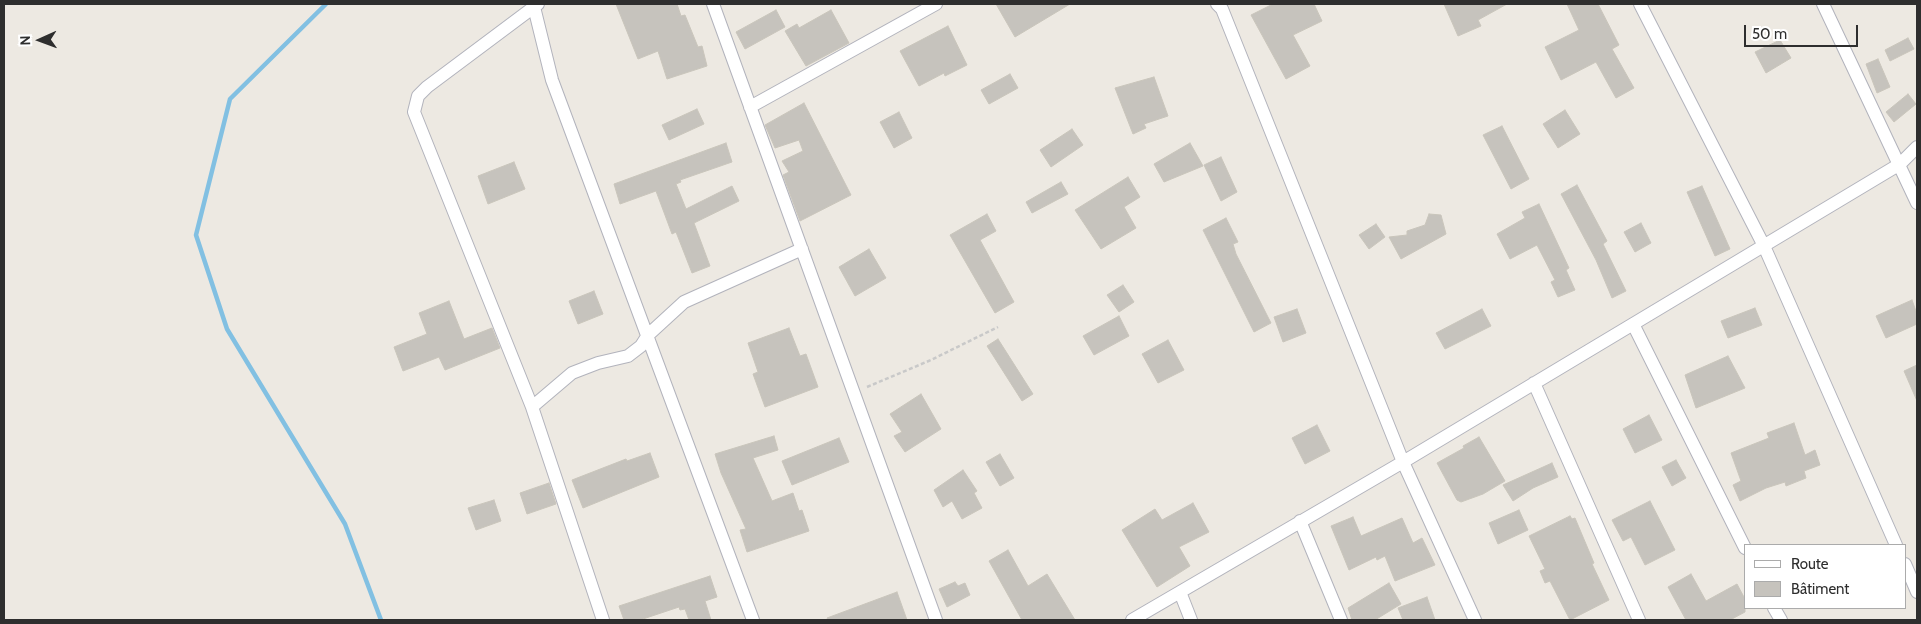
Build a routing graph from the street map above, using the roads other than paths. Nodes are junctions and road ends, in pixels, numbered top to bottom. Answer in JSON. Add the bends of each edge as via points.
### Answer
{"nodes":[{"id":1,"x":713,"y":4,"type":"edge"},
{"id":2,"x":936,"y":4,"type":"edge"},
{"id":3,"x":1217,"y":4,"type":"edge"},
{"id":4,"x":1640,"y":4,"type":"edge"},
{"id":5,"x":1823,"y":4,"type":"edge"},
{"id":6,"x":536,"y":5,"type":"edge"},
{"id":7,"x":750,"y":107,"type":"junction"},
{"id":8,"x":1917,"y":147,"type":"edge"},
{"id":9,"x":1900,"y":164,"type":"junction"},
{"id":10,"x":1917,"y":203,"type":"edge"},
{"id":11,"x":1764,"y":246,"type":"junction"},
{"id":12,"x":802,"y":248,"type":"junction"},
{"id":13,"x":1634,"y":324,"type":"junction"},
{"id":14,"x":648,"y":335,"type":"junction"},
{"id":15,"x":1534,"y":383,"type":"junction"},
{"id":16,"x":532,"y":407,"type":"junction"},
{"id":17,"x":1403,"y":462,"type":"junction"},
{"id":18,"x":1300,"y":521,"type":"junction"},
{"id":19,"x":1896,"y":544,"type":"edge"},
{"id":20,"x":1744,"y":546,"type":"edge"},
{"id":21,"x":1906,"y":566,"type":"edge"},
{"id":22,"x":1180,"y":592,"type":"junction"},
{"id":23,"x":1917,"y":592,"type":"edge"},
{"id":24,"x":603,"y":620,"type":"edge"},
{"id":25,"x":753,"y":620,"type":"edge"},
{"id":26,"x":936,"y":620,"type":"edge"},
{"id":27,"x":1132,"y":620,"type":"edge"},
{"id":28,"x":1191,"y":620,"type":"edge"},
{"id":29,"x":1341,"y":620,"type":"edge"},
{"id":30,"x":1475,"y":620,"type":"edge"},
{"id":31,"x":1639,"y":620,"type":"edge"}],
"edges":[{"from":1,"to":7,"type":"street"},
{"from":2,"to":7,"type":"street"},
{"from":3,"to":17,"type":"street","via":[[1222,9]]},
{"from":4,"to":11,"type":"street"},
{"from":5,"to":9,"type":"street"},
{"from":6,"to":14,"type":"street","via":[[552,80]]},
{"from":6,"to":16,"type":"street","via":[[427,86],[418,96],[414,112]]},
{"from":7,"to":12,"type":"street"},
{"from":8,"to":9,"type":"street"},
{"from":9,"to":10,"type":"street"},
{"from":9,"to":11,"type":"street"},
{"from":11,"to":13,"type":"street"},
{"from":11,"to":19,"type":"street"},
{"from":12,"to":14,"type":"street","via":[[684,302]]},
{"from":12,"to":26,"type":"street"},
{"from":13,"to":15,"type":"street"},
{"from":13,"to":20,"type":"street"},
{"from":14,"to":16,"type":"street","via":[[641,346],[628,356],[572,373]]},
{"from":14,"to":25,"type":"street"},
{"from":15,"to":17,"type":"street"},
{"from":15,"to":31,"type":"street"},
{"from":16,"to":24,"type":"street"},
{"from":17,"to":18,"type":"street"},
{"from":17,"to":30,"type":"street"},
{"from":18,"to":22,"type":"street"},
{"from":18,"to":29,"type":"street"},
{"from":21,"to":23,"type":"street"},
{"from":22,"to":27,"type":"street"},
{"from":22,"to":28,"type":"street"}]}
